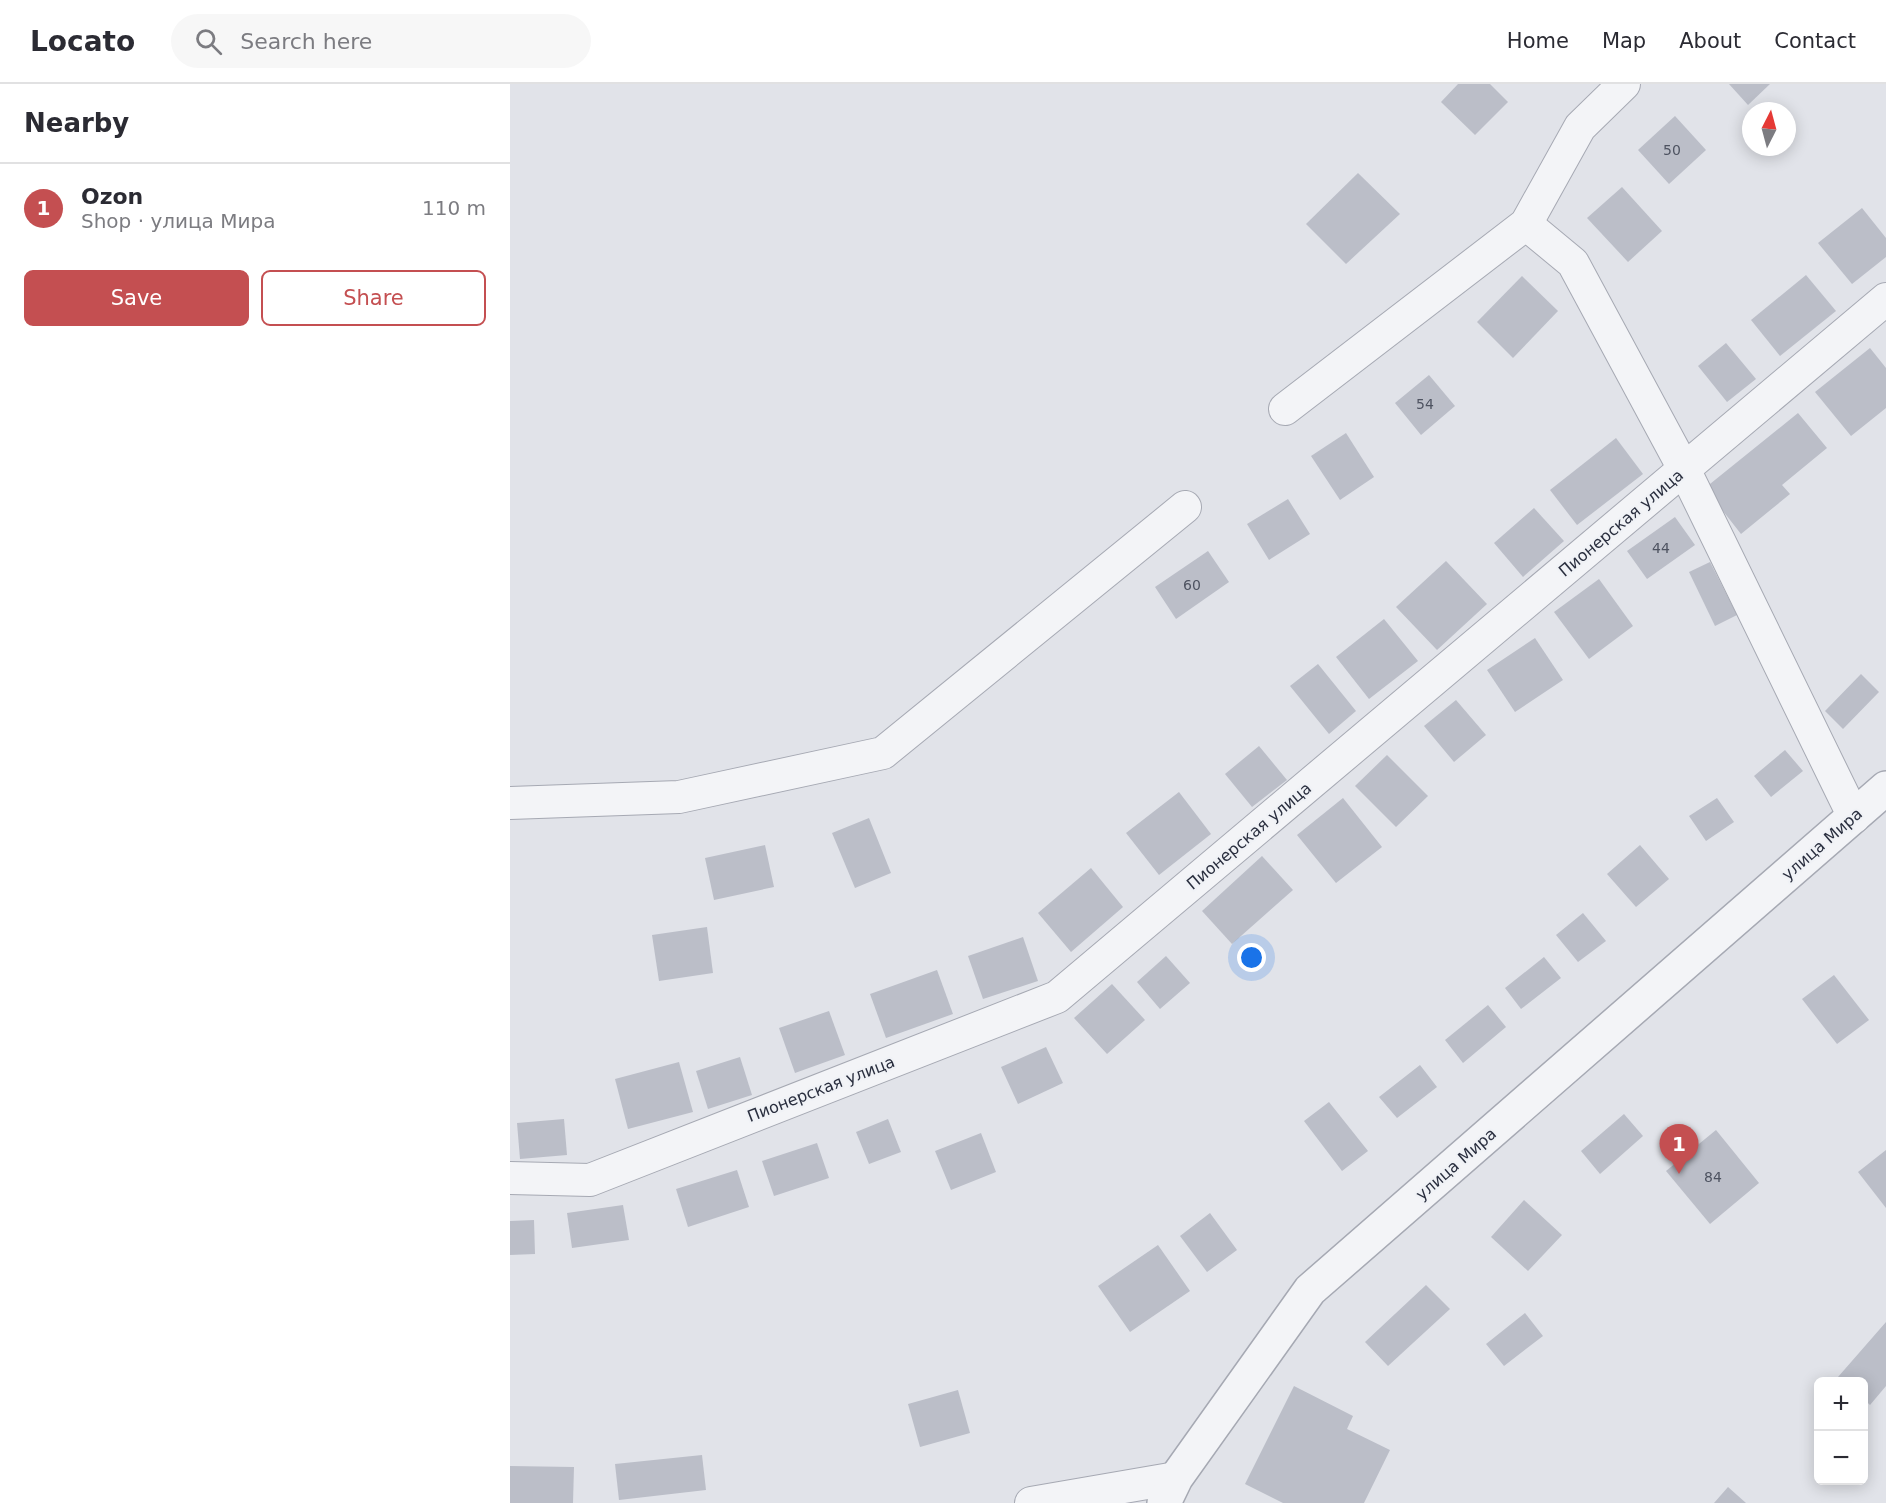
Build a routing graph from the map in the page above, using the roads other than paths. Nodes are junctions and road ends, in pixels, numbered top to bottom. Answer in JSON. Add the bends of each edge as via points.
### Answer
{"nodes":[{"id":1,"x":1624,"y":84,"type":"edge"},
{"id":2,"x":1526,"y":224,"type":"junction"},
{"id":3,"x":1886,"y":299,"type":"edge"},
{"id":4,"x":1285,"y":409,"type":"dead end"},
{"id":5,"x":1684,"y":469,"type":"junction"},
{"id":6,"x":1185,"y":507,"type":"dead end"},
{"id":7,"x":1886,"y":788,"type":"edge"},
{"id":8,"x":510,"y":802,"type":"edge"},
{"id":9,"x":1854,"y":816,"type":"junction"},
{"id":10,"x":510,"y":1178,"type":"edge"},
{"id":11,"x":1170,"y":1490,"type":"edge"},
{"id":12,"x":1032,"y":1503,"type":"edge"}],
"edges":[{"from":1,"to":2,"type":"street","via":[[1580,127]]},
{"from":2,"to":4,"type":"street"},
{"from":2,"to":5,"type":"street","via":[[1573,263]]},
{"from":3,"to":5,"type":"street","name":"Пионерская улица"},
{"from":5,"to":9,"type":"street"},
{"from":5,"to":10,"type":"street","name":"Пионерская улица","via":[[1057,997],[590,1180]]},
{"from":6,"to":8,"type":"street","via":[[883,753],[679,797]]},
{"from":7,"to":9,"type":"street","name":"улица Мира"},
{"from":9,"to":11,"type":"street","name":"улица Мира","via":[[1310,1290]]},
{"from":11,"to":12,"type":"street","name":"улица Мира"}]}
